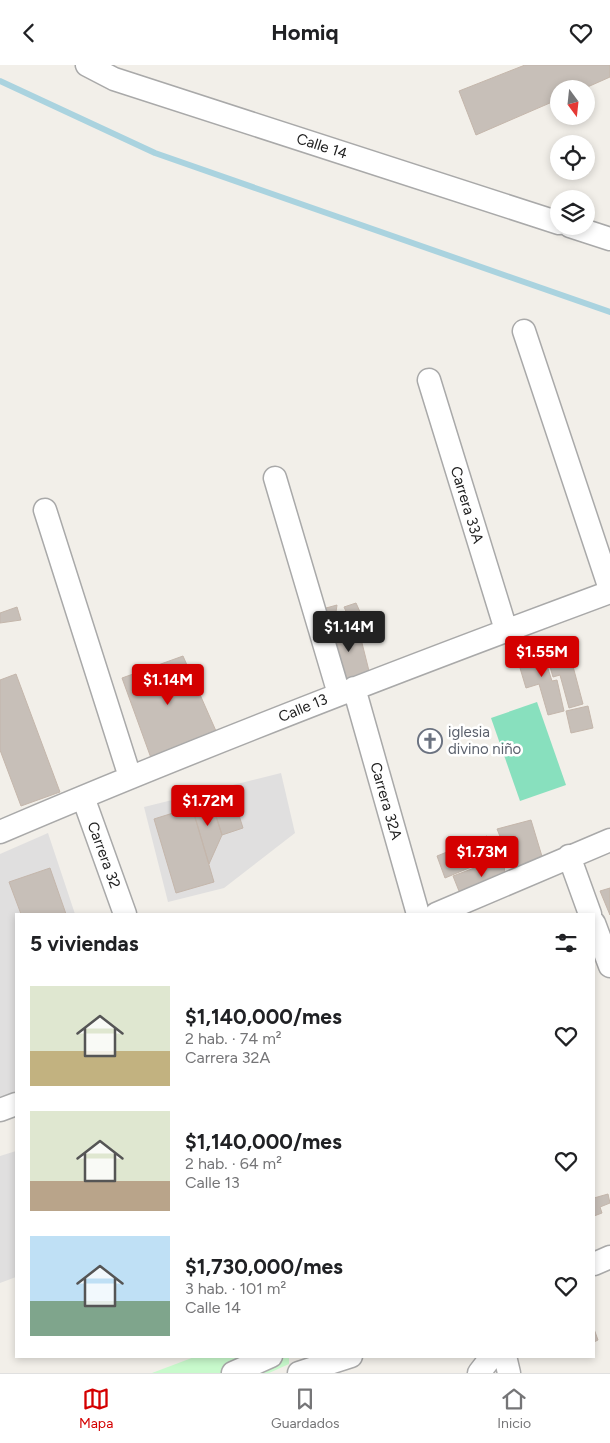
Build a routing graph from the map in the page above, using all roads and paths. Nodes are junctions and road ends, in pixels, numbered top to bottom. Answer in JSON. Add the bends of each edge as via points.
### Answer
{"nodes":[{"id":1,"x":87,"y":65,"type":"edge"},
{"id":2,"x":550,"y":220,"type":"edge"},
{"id":3,"x":595,"y":234,"type":"edge"},
{"id":4,"x":610,"y":239,"type":"edge"},
{"id":5,"x":524,"y":331,"type":"dead end"},
{"id":6,"x":429,"y":379,"type":"dead end"},
{"id":7,"x":275,"y":478,"type":"dead end"},
{"id":8,"x":45,"y":510,"type":"dead end"},
{"id":9,"x":610,"y":590,"type":"edge"},
{"id":10,"x":506,"y":630,"type":"junction"},
{"id":11,"x":346,"y":691,"type":"junction"},
{"id":12,"x":130,"y":777,"type":"junction"},
{"id":13,"x":83,"y":797,"type":"junction"},
{"id":14,"x":0,"y":832,"type":"edge"},
{"id":15,"x":610,"y":840,"type":"edge"},
{"id":16,"x":569,"y":857,"type":"junction"},
{"id":17,"x":125,"y":913,"type":"edge"},
{"id":18,"x":418,"y":913,"type":"edge"},
{"id":19,"x":438,"y":913,"type":"edge"},
{"id":20,"x":590,"y":913,"type":"edge"},
{"id":21,"x":595,"y":926,"type":"edge"},
{"id":22,"x":610,"y":966,"type":"edge"},
{"id":23,"x":15,"y":1104,"type":"edge"},
{"id":24,"x":0,"y":1110,"type":"edge"},
{"id":25,"x":610,"y":1257,"type":"edge"},
{"id":26,"x":595,"y":1264,"type":"edge"},
{"id":27,"x":266,"y":1358,"type":"edge"},
{"id":28,"x":282,"y":1358,"type":"edge"},
{"id":29,"x":344,"y":1358,"type":"edge"},
{"id":30,"x":490,"y":1358,"type":"edge"},
{"id":31,"x":505,"y":1358,"type":"edge"},
{"id":32,"x":232,"y":1373,"type":"edge"},
{"id":33,"x":286,"y":1373,"type":"edge"},
{"id":34,"x":299,"y":1373,"type":"edge"},
{"id":35,"x":479,"y":1373,"type":"edge"},
{"id":36,"x":509,"y":1373,"type":"edge"}],
"edges":[{"from":1,"to":2,"type":"street","name":"Calle 14","via":[[114,79]]},
{"from":3,"to":4,"type":"street"},
{"from":5,"to":9,"type":"street"},
{"from":6,"to":10,"type":"street","name":"Carrera 33A"},
{"from":7,"to":11,"type":"street","name":"Carrera 32A"},
{"from":8,"to":12,"type":"street"},
{"from":9,"to":10,"type":"street","name":"Calle 13"},
{"from":10,"to":11,"type":"street","name":"Calle 13"},
{"from":11,"to":12,"type":"street","name":"Calle 13"},
{"from":11,"to":18,"type":"street","name":"Carrera 32A"},
{"from":12,"to":13,"type":"street","name":"Calle 13"},
{"from":13,"to":14,"type":"street","name":"Calle 13"},
{"from":13,"to":17,"type":"street","name":"Carrera 32"},
{"from":15,"to":16,"type":"street"},
{"from":16,"to":19,"type":"street"},
{"from":16,"to":20,"type":"street"},
{"from":21,"to":22,"type":"street"},
{"from":23,"to":24,"type":"street"},
{"from":25,"to":26,"type":"street"},
{"from":27,"to":32,"type":"street"},
{"from":28,"to":33,"type":"street"},
{"from":29,"to":34,"type":"street"},
{"from":30,"to":35,"type":"street"},
{"from":31,"to":36,"type":"street"}]}
